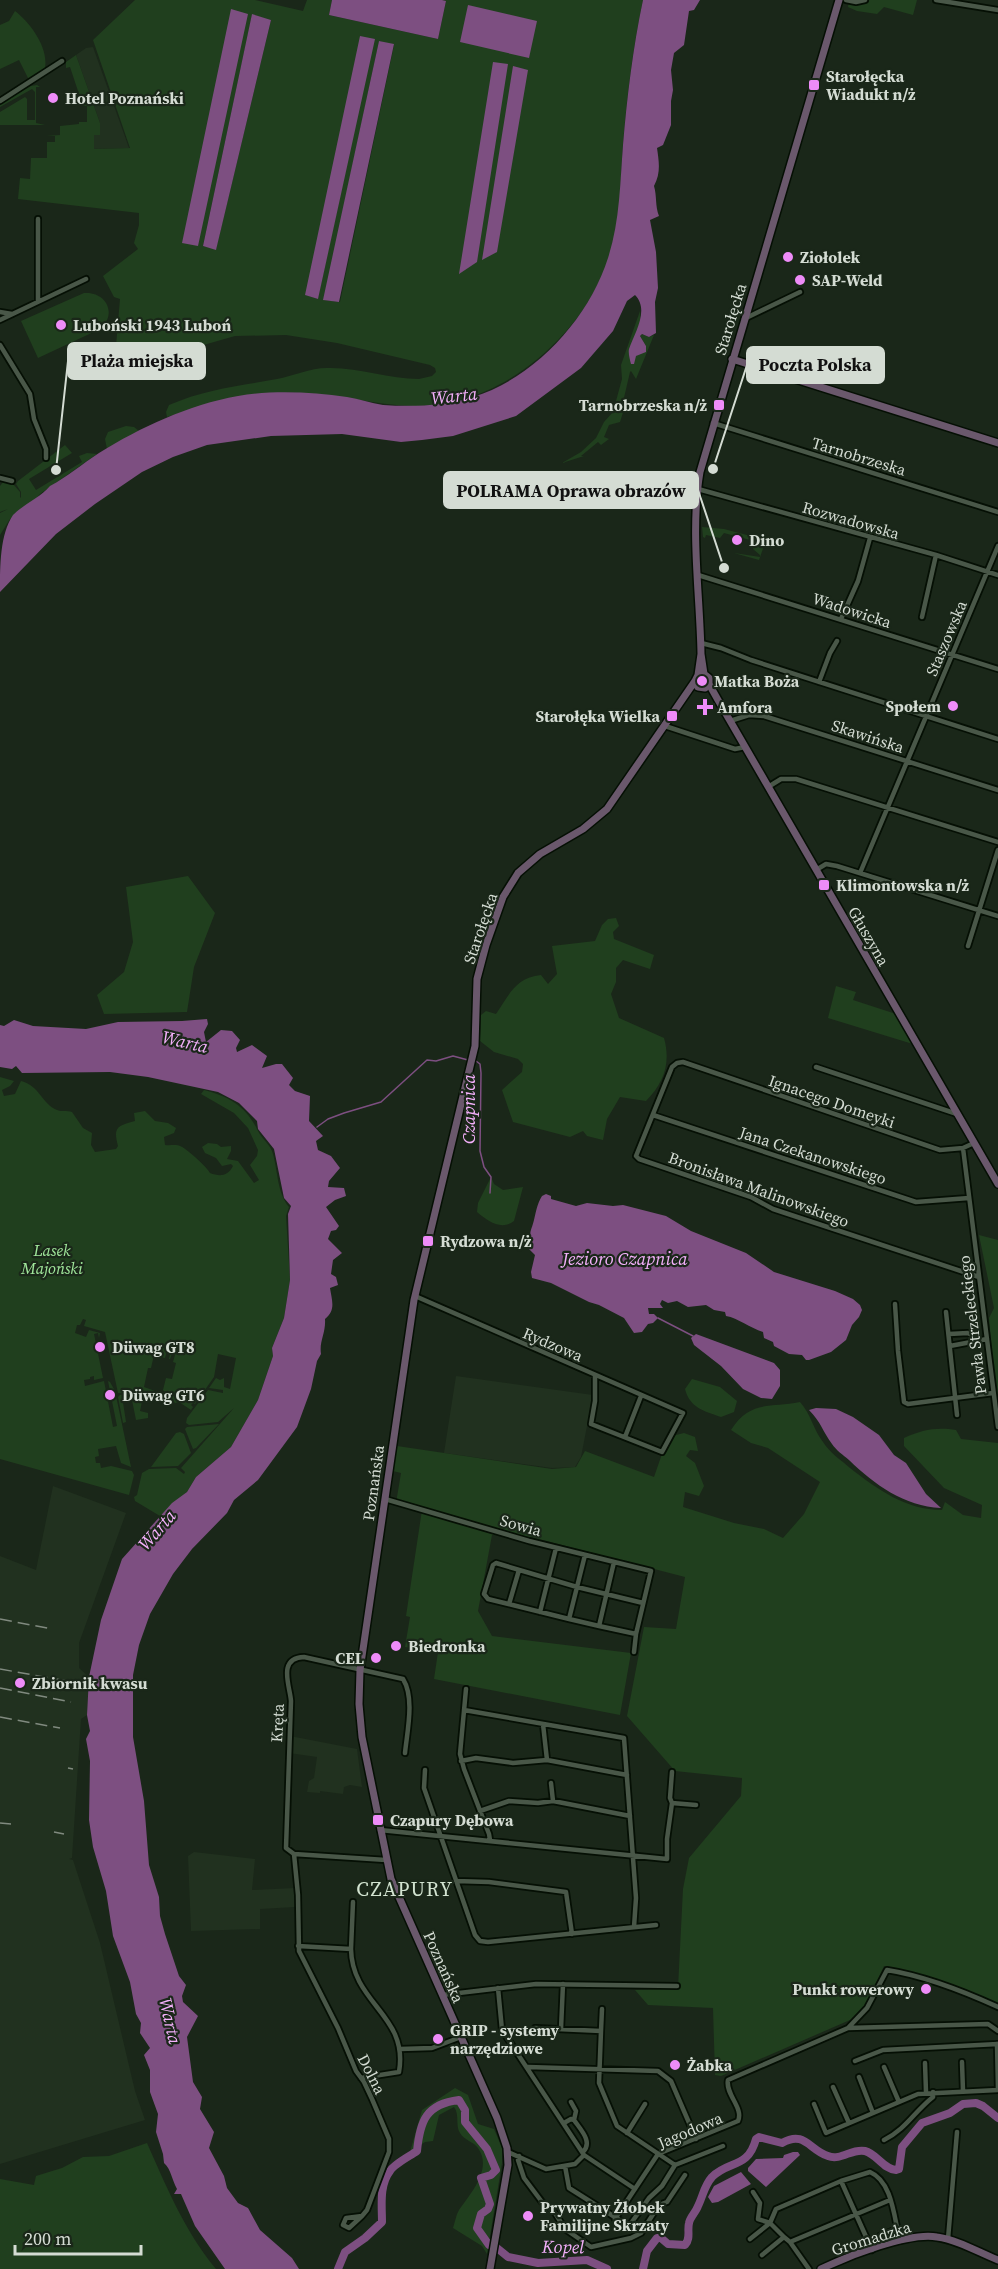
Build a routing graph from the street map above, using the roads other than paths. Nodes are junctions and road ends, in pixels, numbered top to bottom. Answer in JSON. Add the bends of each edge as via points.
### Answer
{"nodes":[{"id":1,"x":839,"y":0,"type":"edge"},
{"id":2,"x":846,"y":0,"type":"edge"},
{"id":3,"x":866,"y":0,"type":"edge"},
{"id":4,"x":936,"y":0,"type":"edge"},
{"id":5,"x":998,"y":10,"type":"edge"},
{"id":6,"x":62,"y":62,"type":"dead end"},
{"id":7,"x":0,"y":101,"type":"edge"},
{"id":8,"x":38,"y":219,"type":"dead end"},
{"id":9,"x":86,"y":279,"type":"dead end"},
{"id":10,"x":800,"y":292,"type":"dead end"},
{"id":11,"x":38,"y":300,"type":"junction"},
{"id":12,"x":749,"y":302,"type":"junction"},
{"id":13,"x":763,"y":311,"type":"junction"},
{"id":14,"x":0,"y":312,"type":"edge"},
{"id":15,"x":12,"y":314,"type":"junction"},
{"id":16,"x":744,"y":319,"type":"junction"},
{"id":17,"x":0,"y":320,"type":"edge"},
{"id":18,"x":0,"y":345,"type":"edge"},
{"id":19,"x":732,"y":359,"type":"junction"},
{"id":20,"x":713,"y":423,"type":"junction"},
{"id":21,"x":998,"y":443,"type":"edge"},
{"id":22,"x":45,"y":458,"type":"dead end"},
{"id":23,"x":0,"y":478,"type":"edge"},
{"id":24,"x":12,"y":481,"type":"dead end"},
{"id":25,"x":698,"y":489,"type":"junction"},
{"id":26,"x":998,"y":512,"type":"edge"},
{"id":27,"x":870,"y":538,"type":"junction"},
{"id":28,"x":998,"y":546,"type":"edge"},
{"id":29,"x":936,"y":555,"type":"junction"},
{"id":30,"x":987,"y":572,"type":"junction"},
{"id":31,"x":698,"y":575,"type":"junction"},
{"id":32,"x":998,"y":575,"type":"edge"},
{"id":33,"x":922,"y":617,"type":"dead end"},
{"id":34,"x":841,"y":619,"type":"junction"},
{"id":35,"x":837,"y":641,"type":"dead end"},
{"id":36,"x":701,"y":644,"type":"junction"},
{"id":37,"x":952,"y":655,"type":"junction"},
{"id":38,"x":998,"y":669,"type":"edge"},
{"id":39,"x":701,"y":682,"type":"junction"},
{"id":40,"x":819,"y":682,"type":"junction"},
{"id":41,"x":926,"y":716,"type":"junction"},
{"id":42,"x":730,"y":721,"type":"junction"},
{"id":43,"x":665,"y":726,"type":"junction"},
{"id":44,"x":998,"y":739,"type":"edge"},
{"id":45,"x":745,"y":747,"type":"junction"},
{"id":46,"x":907,"y":761,"type":"junction"},
{"id":47,"x":768,"y":787,"type":"junction"},
{"id":48,"x":998,"y":790,"type":"edge"},
{"id":49,"x":888,"y":808,"type":"junction"},
{"id":50,"x":998,"y":842,"type":"edge"},
{"id":51,"x":998,"y":850,"type":"edge"},
{"id":52,"x":816,"y":870,"type":"junction"},
{"id":53,"x":860,"y":873,"type":"junction"},
{"id":54,"x":979,"y":910,"type":"junction"},
{"id":55,"x":998,"y":916,"type":"edge"},
{"id":56,"x":968,"y":945,"type":"dead end"},
{"id":57,"x":683,"y":1062,"type":"joint"},
{"id":58,"x":816,"y":1067,"type":"dead end"},
{"id":59,"x":653,"y":1114,"type":"junction"},
{"id":60,"x":957,"y":1114,"type":"junction"},
{"id":61,"x":974,"y":1143,"type":"junction"},
{"id":62,"x":963,"y":1148,"type":"junction"},
{"id":63,"x":998,"y":1184,"type":"edge"},
{"id":64,"x":969,"y":1198,"type":"junction"},
{"id":65,"x":979,"y":1277,"type":"junction"},
{"id":66,"x":414,"y":1298,"type":"junction"},
{"id":67,"x":896,"y":1304,"type":"dead end"},
{"id":68,"x":946,"y":1312,"type":"dead end"},
{"id":69,"x":948,"y":1334,"type":"junction"},
{"id":70,"x":987,"y":1339,"type":"junction"},
{"id":71,"x":981,"y":1340,"type":"junction"},
{"id":72,"x":950,"y":1346,"type":"junction"},
{"id":73,"x":596,"y":1378,"type":"junction"},
{"id":74,"x":993,"y":1393,"type":"junction"},
{"id":75,"x":955,"y":1397,"type":"junction"},
{"id":76,"x":640,"y":1398,"type":"junction"},
{"id":77,"x":957,"y":1414,"type":"dead end"},
{"id":78,"x":998,"y":1427,"type":"edge"},
{"id":79,"x":625,"y":1437,"type":"junction"},
{"id":80,"x":385,"y":1499,"type":"junction"},
{"id":81,"x":556,"y":1548,"type":"junction"},
{"id":82,"x":585,"y":1555,"type":"junction"},
{"id":83,"x":614,"y":1562,"type":"junction"},
{"id":84,"x":519,"y":1570,"type":"junction"},
{"id":85,"x":549,"y":1578,"type":"junction"},
{"id":86,"x":577,"y":1587,"type":"junction"},
{"id":87,"x":606,"y":1594,"type":"junction"},
{"id":88,"x":643,"y":1603,"type":"junction"},
{"id":89,"x":509,"y":1604,"type":"junction"},
{"id":90,"x":540,"y":1612,"type":"junction"},
{"id":91,"x":569,"y":1619,"type":"junction"},
{"id":92,"x":599,"y":1626,"type":"junction"},
{"id":93,"x":636,"y":1634,"type":"junction"},
{"id":94,"x":634,"y":1652,"type":"dead end"},
{"id":95,"x":360,"y":1670,"type":"junction"},
{"id":96,"x":466,"y":1689,"type":"dead end"},
{"id":97,"x":464,"y":1710,"type":"junction"},
{"id":98,"x":543,"y":1725,"type":"junction"},
{"id":99,"x":405,"y":1754,"type":"dead end"},
{"id":100,"x":547,"y":1760,"type":"junction"},
{"id":101,"x":461,"y":1761,"type":"junction"},
{"id":102,"x":425,"y":1770,"type":"dead end"},
{"id":103,"x":672,"y":1772,"type":"dead end"},
{"id":104,"x":627,"y":1775,"type":"junction"},
{"id":105,"x":551,"y":1783,"type":"dead end"},
{"id":106,"x":553,"y":1801,"type":"junction"},
{"id":107,"x":672,"y":1803,"type":"junction"},
{"id":108,"x":696,"y":1805,"type":"dead end"},
{"id":109,"x":480,"y":1811,"type":"junction"},
{"id":110,"x":630,"y":1816,"type":"junction"},
{"id":111,"x":380,"y":1830,"type":"junction"},
{"id":112,"x":441,"y":1836,"type":"junction"},
{"id":113,"x":490,"y":1840,"type":"junction"},
{"id":114,"x":294,"y":1854,"type":"junction"},
{"id":115,"x":631,"y":1855,"type":"junction"},
{"id":116,"x":386,"y":1860,"type":"junction"},
{"id":117,"x":456,"y":1881,"type":"junction"},
{"id":118,"x":353,"y":1902,"type":"dead end"},
{"id":119,"x":656,"y":1925,"type":"dead end"},
{"id":120,"x":634,"y":1927,"type":"junction"},
{"id":121,"x":572,"y":1934,"type":"junction"},
{"id":122,"x":298,"y":1946,"type":"junction"},
{"id":123,"x":351,"y":1949,"type":"junction"},
{"id":124,"x":563,"y":1984,"type":"junction"},
{"id":125,"x":677,"y":1986,"type":"dead end"},
{"id":126,"x":498,"y":1988,"type":"junction"},
{"id":127,"x":442,"y":1995,"type":"junction"},
{"id":128,"x":998,"y":2007,"type":"edge"},
{"id":129,"x":602,"y":2009,"type":"dead end"},
{"id":130,"x":535,"y":2028,"type":"dead end"},
{"id":131,"x":848,"y":2028,"type":"junction"},
{"id":132,"x":561,"y":2029,"type":"junction"},
{"id":133,"x":601,"y":2031,"type":"junction"},
{"id":134,"x":998,"y":2031,"type":"edge"},
{"id":135,"x":461,"y":2037,"type":"junction"},
{"id":136,"x":998,"y":2044,"type":"edge"},
{"id":137,"x":400,"y":2049,"type":"junction"},
{"id":138,"x":855,"y":2061,"type":"dead end"},
{"id":139,"x":962,"y":2062,"type":"dead end"},
{"id":140,"x":925,"y":2063,"type":"dead end"},
{"id":141,"x":528,"y":2067,"type":"junction"},
{"id":142,"x":884,"y":2067,"type":"dead end"},
{"id":143,"x":600,"y":2068,"type":"junction"},
{"id":144,"x":859,"y":2077,"type":"dead end"},
{"id":145,"x":361,"y":2078,"type":"junction"},
{"id":146,"x":833,"y":2087,"type":"dead end"},
{"id":147,"x":998,"y":2090,"type":"edge"},
{"id":148,"x":963,"y":2091,"type":"junction"},
{"id":149,"x":926,"y":2092,"type":"junction"},
{"id":150,"x":933,"y":2092,"type":"junction"},
{"id":151,"x":571,"y":2102,"type":"dead end"},
{"id":152,"x":899,"y":2102,"type":"junction"},
{"id":153,"x":645,"y":2104,"type":"dead end"},
{"id":154,"x":814,"y":2104,"type":"dead end"},
{"id":155,"x":873,"y":2113,"type":"junction"},
{"id":156,"x":574,"y":2120,"type":"junction"},
{"id":157,"x":564,"y":2123,"type":"junction"},
{"id":158,"x":849,"y":2123,"type":"junction"},
{"id":159,"x":957,"y":2132,"type":"dead end"},
{"id":160,"x":627,"y":2133,"type":"junction"},
{"id":161,"x":696,"y":2139,"type":"junction"},
{"id":162,"x":884,"y":2140,"type":"dead end"},
{"id":163,"x":723,"y":2146,"type":"dead end"},
{"id":164,"x":508,"y":2152,"type":"junction"},
{"id":165,"x":583,"y":2153,"type":"junction"},
{"id":166,"x":658,"y":2154,"type":"junction"},
{"id":167,"x":519,"y":2156,"type":"junction"},
{"id":168,"x":675,"y":2165,"type":"junction"},
{"id":169,"x":565,"y":2166,"type":"junction"},
{"id":170,"x":685,"y":2175,"type":"dead end"},
{"id":171,"x":841,"y":2181,"type":"junction"},
{"id":172,"x":635,"y":2189,"type":"junction"},
{"id":173,"x":753,"y":2192,"type":"dead end"},
{"id":174,"x":890,"y":2200,"type":"junction"},
{"id":175,"x":856,"y":2214,"type":"junction"},
{"id":176,"x":362,"y":2216,"type":"dead end"},
{"id":177,"x":615,"y":2219,"type":"junction"},
{"id":178,"x":770,"y":2223,"type":"junction"},
{"id":179,"x":897,"y":2229,"type":"junction"},
{"id":180,"x":784,"y":2237,"type":"junction"},
{"id":181,"x":750,"y":2239,"type":"dead end"},
{"id":182,"x":948,"y":2239,"type":"junction"},
{"id":183,"x":868,"y":2241,"type":"junction"},
{"id":184,"x":900,"y":2241,"type":"junction"},
{"id":185,"x":790,"y":2242,"type":"junction"},
{"id":186,"x":872,"y":2250,"type":"junction"},
{"id":187,"x":762,"y":2255,"type":"dead end"},
{"id":188,"x":998,"y":2260,"type":"edge"},
{"id":189,"x":490,"y":2269,"type":"edge"},
{"id":190,"x":809,"y":2269,"type":"edge"},
{"id":191,"x":821,"y":2269,"type":"edge"}],
"edges":[{"from":1,"to":12,"type":"street","name":"Starołęcka"},
{"from":2,"to":3,"type":"street"},
{"from":4,"to":5,"type":"street"},
{"from":6,"to":7,"type":"street"},
{"from":8,"to":11,"type":"street"},
{"from":9,"to":11,"type":"street"},
{"from":10,"to":13,"type":"street"},
{"from":11,"to":15,"type":"street"},
{"from":12,"to":13,"type":"street"},
{"from":12,"to":16,"type":"street","name":"Starołęcka"},
{"from":13,"to":16,"type":"street"},
{"from":14,"to":15,"type":"street"},
{"from":15,"to":17,"type":"street"},
{"from":16,"to":19,"type":"street","name":"Starołęcka"},
{"from":18,"to":22,"type":"street","via":[[30,394],[34,419],[46,449]]},
{"from":19,"to":20,"type":"street","name":"Starołęcka"},
{"from":19,"to":21,"type":"street"},
{"from":20,"to":25,"type":"street","name":"Starołęcka"},
{"from":20,"to":26,"type":"street","name":"Tarnobrzeska"},
{"from":23,"to":24,"type":"street"},
{"from":25,"to":27,"type":"street","name":"Rozwadowska"},
{"from":25,"to":31,"type":"street","name":"Starołęcka"},
{"from":27,"to":29,"type":"street","name":"Rozwadowska"},
{"from":27,"to":34,"type":"street","via":[[858,581]]},
{"from":28,"to":30,"type":"street","name":"Staszowska"},
{"from":29,"to":30,"type":"street","name":"Rozwadowska"},
{"from":29,"to":33,"type":"street"},
{"from":30,"to":32,"type":"street","name":"Rozwadowska"},
{"from":30,"to":37,"type":"street","name":"Staszowska"},
{"from":31,"to":34,"type":"street","name":"Wadowicka"},
{"from":31,"to":36,"type":"street","name":"Starołęcka"},
{"from":34,"to":37,"type":"street","name":"Wadowicka"},
{"from":35,"to":40,"type":"street"},
{"from":36,"to":39,"type":"street","name":"Starołęcka"},
{"from":36,"to":40,"type":"street"},
{"from":37,"to":38,"type":"street","name":"Wadowicka"},
{"from":37,"to":41,"type":"street","name":"Staszowska"},
{"from":39,"to":42,"type":"street","name":"Głuszyna"},
{"from":39,"to":43,"type":"street","name":"Starołęcka"},
{"from":40,"to":41,"type":"street"},
{"from":41,"to":44,"type":"street"},
{"from":41,"to":46,"type":"street","name":"Staszowska"},
{"from":42,"to":45,"type":"street","name":"Głuszyna"},
{"from":42,"to":46,"type":"street","name":"Skawińska","via":[[749,715],[764,716]]},
{"from":43,"to":45,"type":"street","via":[[735,749]]},
{"from":43,"to":66,"type":"street","name":"Starołęcka","via":[[607,809],[583,829],[531,860],[503,897],[480,963],[475,1046]]},
{"from":45,"to":47,"type":"street","name":"Głuszyna"},
{"from":46,"to":48,"type":"street","name":"Skawińska"},
{"from":46,"to":49,"type":"street","name":"Staszowska"},
{"from":47,"to":49,"type":"street","via":[[782,778],[796,778]]},
{"from":47,"to":52,"type":"street","name":"Głuszyna"},
{"from":49,"to":50,"type":"street"},
{"from":49,"to":53,"type":"street","name":"Staszowska"},
{"from":51,"to":54,"type":"street"},
{"from":52,"to":53,"type":"street","via":[[829,864]]},
{"from":52,"to":60,"type":"street","name":"Głuszyna"},
{"from":53,"to":54,"type":"street"},
{"from":54,"to":55,"type":"street"},
{"from":54,"to":56,"type":"street"},
{"from":57,"to":59,"type":"street","name":"Bronisława Malinowskiego","via":[[672,1067]]},
{"from":57,"to":62,"type":"street","name":"Ignacego Domeyki","via":[[940,1150]]},
{"from":58,"to":60,"type":"street"},
{"from":59,"to":64,"type":"street","name":"Jana Czekanowskiego","via":[[916,1202]]},
{"from":59,"to":65,"type":"street","name":"Bronisława Malinowskiego","via":[[637,1151],[639,1159],[751,1197],[773,1209]]},
{"from":60,"to":61,"type":"street","name":"Głuszyna"},
{"from":61,"to":62,"type":"street","name":"Ignacego Domeyki"},
{"from":61,"to":63,"type":"street","name":"Głuszyna"},
{"from":62,"to":64,"type":"street","name":"Pawła Strzeleckiego"},
{"from":64,"to":65,"type":"street","name":"Pawła Strzeleckiego"},
{"from":65,"to":70,"type":"street","name":"Pawła Strzeleckiego"},
{"from":66,"to":73,"type":"street","name":"Rydzowa"},
{"from":66,"to":80,"type":"street","name":"Poznańska"},
{"from":67,"to":75,"type":"street","via":[[903,1398],[908,1404]]},
{"from":68,"to":69,"type":"street"},
{"from":69,"to":71,"type":"street","via":[[968,1333]]},
{"from":69,"to":72,"type":"street"},
{"from":70,"to":71,"type":"street"},
{"from":70,"to":74,"type":"street","name":"Pawła Strzeleckiego"},
{"from":71,"to":72,"type":"street"},
{"from":72,"to":75,"type":"street"},
{"from":73,"to":76,"type":"street","name":"Rydzowa"},
{"from":73,"to":79,"type":"street","via":[[591,1424]]},
{"from":74,"to":75,"type":"street"},
{"from":74,"to":78,"type":"street","name":"Pawła Strzeleckiego"},
{"from":75,"to":77,"type":"street"},
{"from":76,"to":79,"type":"street"},
{"from":76,"to":79,"type":"street","name":"Rydzowa","via":[[683,1413],[662,1452]]},
{"from":80,"to":81,"type":"street","name":"Sowia"},
{"from":80,"to":95,"type":"street","name":"Poznańska"},
{"from":81,"to":82,"type":"street","name":"Sowia"},
{"from":81,"to":85,"type":"street"},
{"from":82,"to":83,"type":"street","name":"Sowia"},
{"from":82,"to":86,"type":"street"},
{"from":83,"to":87,"type":"street"},
{"from":83,"to":88,"type":"street","name":"Sowia","via":[[651,1571]]},
{"from":84,"to":85,"type":"street"},
{"from":84,"to":89,"type":"street"},
{"from":84,"to":89,"type":"street","via":[[493,1565],[484,1594],[488,1599]]},
{"from":85,"to":86,"type":"street"},
{"from":85,"to":90,"type":"street"},
{"from":86,"to":87,"type":"street"},
{"from":86,"to":91,"type":"street"},
{"from":87,"to":88,"type":"street"},
{"from":87,"to":92,"type":"street"},
{"from":88,"to":93,"type":"street"},
{"from":89,"to":90,"type":"street"},
{"from":90,"to":91,"type":"street"},
{"from":91,"to":92,"type":"street"},
{"from":92,"to":93,"type":"street"},
{"from":93,"to":94,"type":"street"},
{"from":95,"to":99,"type":"street","via":[[405,1681],[409,1714]]},
{"from":95,"to":111,"type":"street","name":"Poznańska","via":[[360,1721]]},
{"from":95,"to":114,"type":"street","name":"Kręta","via":[[302,1657],[292,1662],[287,1672],[291,1701],[285,1841],[287,1850]]},
{"from":96,"to":97,"type":"street"},
{"from":97,"to":98,"type":"street"},
{"from":97,"to":101,"type":"street"},
{"from":98,"to":100,"type":"street"},
{"from":98,"to":104,"type":"street","via":[[624,1738]]},
{"from":100,"to":101,"type":"street"},
{"from":100,"to":104,"type":"street"},
{"from":101,"to":109,"type":"street"},
{"from":102,"to":112,"type":"street","via":[[424,1788]]},
{"from":103,"to":107,"type":"street"},
{"from":104,"to":110,"type":"street"},
{"from":105,"to":106,"type":"street"},
{"from":106,"to":109,"type":"street","via":[[506,1801]]},
{"from":106,"to":110,"type":"street"},
{"from":107,"to":108,"type":"street"},
{"from":107,"to":115,"type":"street","via":[[667,1859]]},
{"from":109,"to":113,"type":"street"},
{"from":110,"to":115,"type":"street"},
{"from":111,"to":112,"type":"street"},
{"from":111,"to":116,"type":"street","name":"Poznańska"},
{"from":112,"to":113,"type":"street"},
{"from":112,"to":117,"type":"street"},
{"from":113,"to":115,"type":"street"},
{"from":114,"to":116,"type":"street"},
{"from":114,"to":122,"type":"street","name":"Kręta"},
{"from":115,"to":120,"type":"street","via":[[636,1898]]},
{"from":116,"to":127,"type":"street","name":"Poznańska","via":[[394,1890]]},
{"from":117,"to":121,"type":"street","via":[[566,1892]]},
{"from":117,"to":121,"type":"street","via":[[480,1941]]},
{"from":118,"to":123,"type":"street"},
{"from":119,"to":120,"type":"street"},
{"from":120,"to":121,"type":"street"},
{"from":122,"to":123,"type":"street"},
{"from":122,"to":145,"type":"street","name":"Dolna"},
{"from":123,"to":137,"type":"street","via":[[357,1980],[396,2032]]},
{"from":124,"to":125,"type":"street"},
{"from":124,"to":126,"type":"street"},
{"from":124,"to":132,"type":"street"},
{"from":126,"to":127,"type":"street"},
{"from":126,"to":141,"type":"street","via":[[502,2030]]},
{"from":127,"to":135,"type":"street","name":"Poznańska"},
{"from":128,"to":131,"type":"street","via":[[927,1979],[887,1970],[867,2008]]},
{"from":129,"to":133,"type":"street"},
{"from":130,"to":132,"type":"street"},
{"from":131,"to":134,"type":"street","via":[[988,2024]]},
{"from":131,"to":161,"type":"street","name":"Jagodowa","via":[[729,2078],[727,2084],[740,2119]]},
{"from":132,"to":133,"type":"street"},
{"from":133,"to":143,"type":"street"},
{"from":135,"to":137,"type":"street","via":[[432,2048]]},
{"from":135,"to":164,"type":"street","name":"Poznańska"},
{"from":136,"to":138,"type":"street","via":[[883,2050]]},
{"from":136,"to":147,"type":"street"},
{"from":137,"to":145,"type":"street","via":[[398,2073]]},
{"from":139,"to":148,"type":"street"},
{"from":140,"to":149,"type":"street"},
{"from":141,"to":143,"type":"street"},
{"from":141,"to":157,"type":"street"},
{"from":142,"to":152,"type":"street"},
{"from":143,"to":160,"type":"street","via":[[599,2083],[617,2126]]},
{"from":143,"to":161,"type":"street","via":[[657,2071],[664,2075],[671,2081]]},
{"from":144,"to":155,"type":"street"},
{"from":145,"to":176,"type":"street","name":"Dolna","via":[[390,2146]]},
{"from":146,"to":158,"type":"street"},
{"from":147,"to":148,"type":"street"},
{"from":148,"to":150,"type":"street"},
{"from":149,"to":150,"type":"street"},
{"from":149,"to":152,"type":"street"},
{"from":150,"to":162,"type":"street","via":[[933,2097],[898,2133]]},
{"from":151,"to":156,"type":"street","via":[[576,2111]]},
{"from":152,"to":155,"type":"street"},
{"from":153,"to":160,"type":"street"},
{"from":154,"to":158,"type":"street","via":[[826,2133]]},
{"from":155,"to":158,"type":"street"},
{"from":156,"to":157,"type":"street"},
{"from":156,"to":165,"type":"street","via":[[588,2142]]},
{"from":157,"to":165,"type":"street"},
{"from":159,"to":182,"type":"street"},
{"from":160,"to":166,"type":"street"},
{"from":161,"to":166,"type":"street","name":"Jagodowa"},
{"from":163,"to":168,"type":"street"},
{"from":164,"to":167,"type":"street"},
{"from":164,"to":189,"type":"street","name":"Poznańska"},
{"from":165,"to":169,"type":"street","via":[[577,2163]]},
{"from":165,"to":172,"type":"street"},
{"from":166,"to":168,"type":"street"},
{"from":166,"to":172,"type":"street","name":"Jagodowa"},
{"from":167,"to":169,"type":"street","via":[[542,2169]]},
{"from":167,"to":170,"type":"street","via":[[524,2178],[542,2202],[555,2212],[564,2229],[591,2247],[638,2236]]},
{"from":168,"to":177,"type":"street","via":[[630,2226]]},
{"from":169,"to":177,"type":"street","via":[[569,2188]]},
{"from":171,"to":174,"type":"street","via":[[866,2171],[873,2173],[888,2190]]},
{"from":171,"to":175,"type":"street"},
{"from":171,"to":178,"type":"street","via":[[776,2209]]},
{"from":172,"to":177,"type":"street","name":"Jagodowa"},
{"from":173,"to":178,"type":"street","via":[[760,2203],[758,2219]]},
{"from":174,"to":175,"type":"street"},
{"from":174,"to":179,"type":"street"},
{"from":175,"to":183,"type":"street"},
{"from":175,"to":185,"type":"street"},
{"from":178,"to":180,"type":"street"},
{"from":178,"to":181,"type":"street"},
{"from":179,"to":183,"type":"street"},
{"from":179,"to":184,"type":"street"},
{"from":180,"to":185,"type":"street"},
{"from":180,"to":187,"type":"street"},
{"from":182,"to":184,"type":"street","name":"Gromadzka","via":[[926,2236]]},
{"from":182,"to":188,"type":"street","name":"Gromadzka"},
{"from":183,"to":186,"type":"street"},
{"from":184,"to":186,"type":"street","name":"Gromadzka"},
{"from":185,"to":190,"type":"street"},
{"from":186,"to":191,"type":"street","name":"Gromadzka"}]}
